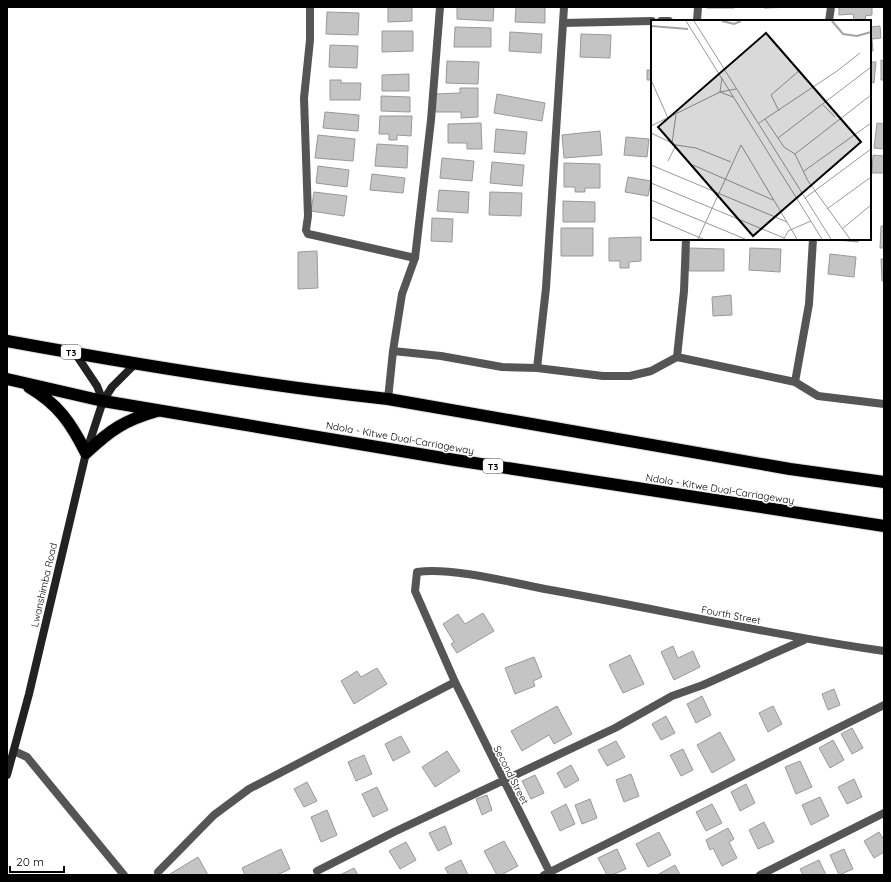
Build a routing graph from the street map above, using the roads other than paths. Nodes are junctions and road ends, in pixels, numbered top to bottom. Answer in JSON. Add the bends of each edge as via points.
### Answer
{"nodes":[{"id":1,"x":310,"y":7,"type":"edge"},
{"id":2,"x":440,"y":7,"type":"edge"},
{"id":3,"x":564,"y":7,"type":"edge"},
{"id":4,"x":698,"y":7,"type":"edge"},
{"id":5,"x":830,"y":7,"type":"edge"},
{"id":6,"x":697,"y":20,"type":"edge"},
{"id":7,"x":829,"y":20,"type":"edge"},
{"id":8,"x":651,"y":21,"type":"edge"},
{"id":9,"x":563,"y":23,"type":"junction"},
{"id":10,"x":686,"y":240,"type":"edge"},
{"id":11,"x":813,"y":240,"type":"edge"},
{"id":12,"x":414,"y":258,"type":"junction"},
{"id":13,"x":7,"y":341,"type":"edge"},
{"id":14,"x":75,"y":352,"type":"junction"},
{"id":15,"x":393,"y":352,"type":"junction"},
{"id":16,"x":677,"y":357,"type":"junction"},
{"id":17,"x":135,"y":364,"type":"junction"},
{"id":18,"x":537,"y":368,"type":"junction"},
{"id":19,"x":13,"y":380,"type":"edge"},
{"id":20,"x":795,"y":382,"type":"junction"},
{"id":21,"x":388,"y":399,"type":"junction"},
{"id":22,"x":103,"y":401,"type":"junction"},
{"id":23,"x":884,"y":404,"type":"edge"},
{"id":24,"x":162,"y":410,"type":"junction"},
{"id":25,"x":86,"y":453,"type":"junction"},
{"id":26,"x":884,"y":482,"type":"edge"},
{"id":27,"x":884,"y":526,"type":"edge"},
{"id":28,"x":804,"y":640,"type":"junction"},
{"id":29,"x":884,"y":651,"type":"edge"},
{"id":30,"x":455,"y":682,"type":"junction"},
{"id":31,"x":884,"y":705,"type":"edge"},
{"id":32,"x":14,"y":751,"type":"junction"},
{"id":33,"x":7,"y":775,"type":"edge"},
{"id":34,"x":503,"y":782,"type":"junction"},
{"id":35,"x":884,"y":813,"type":"edge"},
{"id":36,"x":317,"y":871,"type":"dead end"},
{"id":37,"x":156,"y":874,"type":"edge"},
{"id":38,"x":548,"y":874,"type":"edge"},
{"id":39,"x":124,"y":875,"type":"edge"},
{"id":40,"x":760,"y":875,"type":"edge"}],
"edges":[{"from":1,"to":12,"type":"street","via":[[310,40],[304,98],[308,216],[306,230],[308,234]]},
{"from":2,"to":12,"type":"street","via":[[431,120]]},
{"from":3,"to":9,"type":"street"},
{"from":4,"to":6,"type":"street"},
{"from":5,"to":7,"type":"street"},
{"from":8,"to":9,"type":"street"},
{"from":9,"to":18,"type":"street","via":[[546,288]]},
{"from":10,"to":16,"type":"street"},
{"from":11,"to":20,"type":"street","via":[[809,304]]},
{"from":12,"to":15,"type":"street","via":[[402,294]]},
{"from":13,"to":14,"type":"highway","number":"T3"},
{"from":14,"to":17,"type":"highway","number":"T3"},
{"from":14,"to":22,"type":"street","via":[[97,386]]},
{"from":15,"to":18,"type":"street","via":[[441,356],[502,367]]},
{"from":15,"to":21,"type":"street"},
{"from":16,"to":18,"type":"street","via":[[650,371],[630,376],[603,376]]},
{"from":16,"to":20,"type":"street"},
{"from":17,"to":21,"type":"highway","number":"T3"},
{"from":17,"to":22,"type":"street","name":"Lwanshimba Road","via":[[112,387]]},
{"from":19,"to":22,"type":"highway","number":"T3"},
{"from":19,"to":25,"type":"highway","via":[[41,394],[60,410],[75,430]]},
{"from":20,"to":23,"type":"street","via":[[818,396]]},
{"from":21,"to":26,"type":"highway","number":"T3","via":[[790,469]]},
{"from":22,"to":24,"type":"highway","name":"Ndola - Kitwe Dual-Carriageway","number":"T3"},
{"from":22,"to":25,"type":"street","name":"Lwanshimba Road"},
{"from":24,"to":25,"type":"highway","via":[[134,417],[108,433]]},
{"from":24,"to":27,"type":"highway","name":"Ndola - Kitwe Dual-Carriageway","number":"T3","via":[[462,461]]},
{"from":25,"to":32,"type":"street","name":"Lwanshimba Road"},
{"from":28,"to":29,"type":"street","name":"Fourth Street"},
{"from":28,"to":30,"type":"street","name":"Fourth Street","via":[[455,573],[431,570],[417,572],[415,591]]},
{"from":28,"to":34,"type":"street","via":[[672,696],[615,728]]},
{"from":30,"to":34,"type":"street","name":"Second Street"},
{"from":30,"to":37,"type":"street","via":[[249,789],[214,815]]},
{"from":31,"to":38,"type":"street"},
{"from":32,"to":33,"type":"street","name":"Lwanshimba Road"},
{"from":32,"to":39,"type":"street","via":[[27,757]]},
{"from":34,"to":36,"type":"street"},
{"from":34,"to":38,"type":"street","name":"Second Street"},
{"from":35,"to":40,"type":"street"}]}
